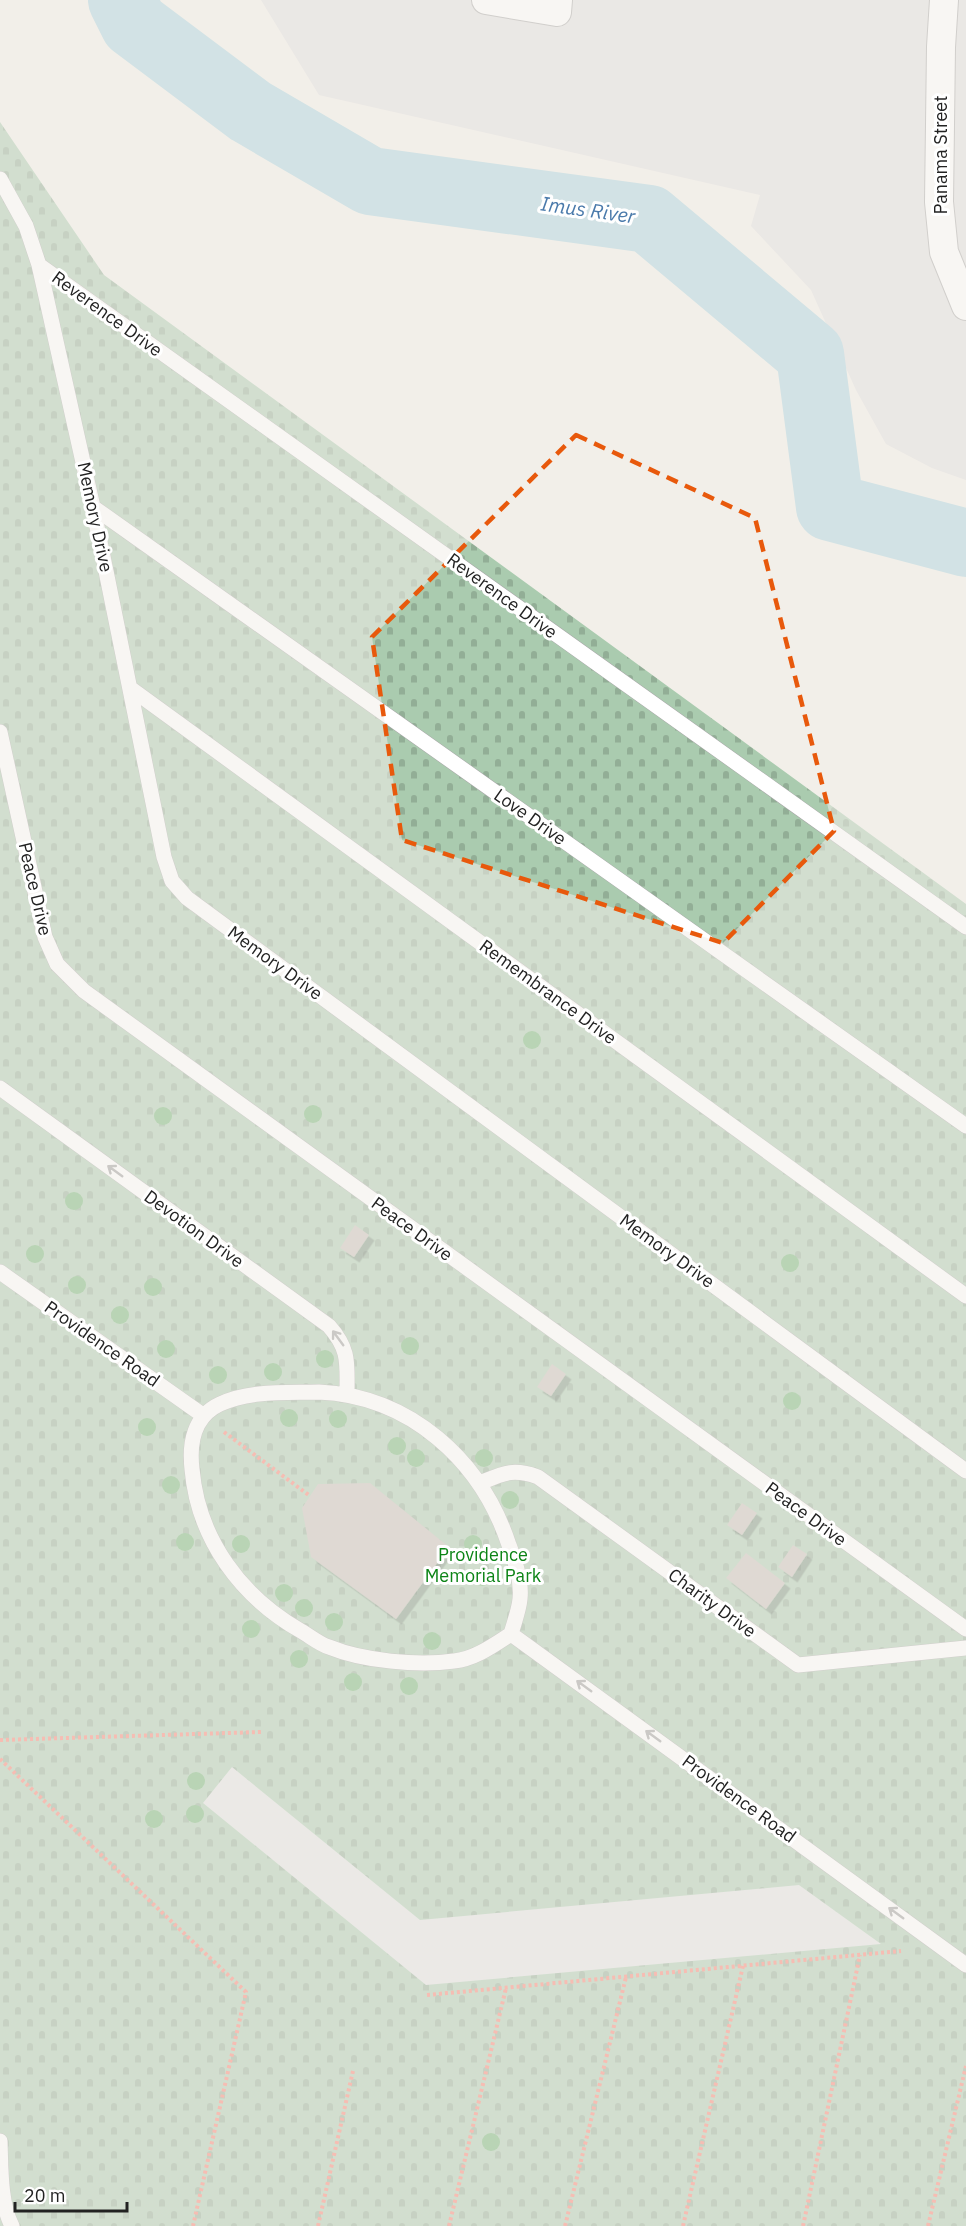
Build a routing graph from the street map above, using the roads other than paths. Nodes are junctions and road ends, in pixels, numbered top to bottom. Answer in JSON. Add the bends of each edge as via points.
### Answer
{"nodes":[{"id":1,"x":486,"y":0,"type":"edge"},
{"id":2,"x":558,"y":0,"type":"edge"},
{"id":3,"x":944,"y":0,"type":"edge"},
{"id":4,"x":953,"y":51,"type":"edge"},
{"id":5,"x":0,"y":179,"type":"edge"},
{"id":6,"x":39,"y":265,"type":"junction"},
{"id":7,"x":966,"y":306,"type":"edge"},
{"id":8,"x":93,"y":507,"type":"junction"},
{"id":9,"x":130,"y":688,"type":"junction"},
{"id":10,"x":0,"y":732,"type":"edge"},
{"id":11,"x":966,"y":927,"type":"edge"},
{"id":12,"x":0,"y":1088,"type":"edge"},
{"id":13,"x":966,"y":1126,"type":"edge"},
{"id":14,"x":0,"y":1272,"type":"edge"},
{"id":15,"x":966,"y":1296,"type":"edge"},
{"id":16,"x":347,"y":1394,"type":"junction"},
{"id":17,"x":204,"y":1416,"type":"junction"},
{"id":18,"x":966,"y":1471,"type":"edge"},
{"id":19,"x":480,"y":1483,"type":"junction"},
{"id":20,"x":966,"y":1629,"type":"edge"},
{"id":21,"x":511,"y":1634,"type":"junction"},
{"id":22,"x":966,"y":1648,"type":"edge"},
{"id":23,"x":966,"y":1965,"type":"edge"},
{"id":24,"x":0,"y":2140,"type":"edge"},
{"id":25,"x":12,"y":2226,"type":"edge"}],
"edges":[{"from":1,"to":2,"type":"street","via":[[557,12]]},
{"from":3,"to":4,"type":"street","name":"Panama Street"},
{"from":4,"to":7,"type":"street","name":"Panama Street","via":[[939,202],[944,252]]},
{"from":5,"to":6,"type":"lane","name":"Memory Drive","via":[[26,226]]},
{"from":6,"to":8,"type":"lane","name":"Memory Drive"},
{"from":6,"to":11,"type":"lane","name":"Reverence Drive"},
{"from":8,"to":9,"type":"lane","name":"Memory Drive"},
{"from":8,"to":13,"type":"lane","name":"Love Drive"},
{"from":9,"to":15,"type":"lane","name":"Remembrance Drive"},
{"from":9,"to":18,"type":"lane","name":"Memory Drive","via":[[164,857],[172,881],[187,898]]},
{"from":10,"to":20,"type":"lane","name":"Peace Drive","via":[[45,937],[57,964],[84,991]]},
{"from":16,"to":12,"type":"lane","name":"Devotion Drive","one_way":true,"via":[[343,1342],[329,1326]]},
{"from":14,"to":17,"type":"lane","name":"Providence Road"},
{"from":16,"to":17,"type":"lane","via":[[250,1395],[220,1404]]},
{"from":16,"to":19,"type":"lane","via":[[373,1400],[411,1419],[448,1447]]},
{"from":17,"to":21,"type":"lane","via":[[192,1437],[191,1459],[194,1491],[205,1529],[227,1566],[253,1595],[287,1623],[328,1647],[389,1661],[455,1661],[484,1651]]},
{"from":19,"to":21,"type":"lane","via":[[500,1518],[516,1565],[520,1598]]},
{"from":19,"to":22,"type":"lane","name":"Charity Drive","via":[[520,1471],[538,1477],[798,1665]]},
{"from":23,"to":21,"type":"lane","name":"Providence Road","one_way":true},
{"from":24,"to":25,"type":"lane","via":[[2,2189]]}]}
